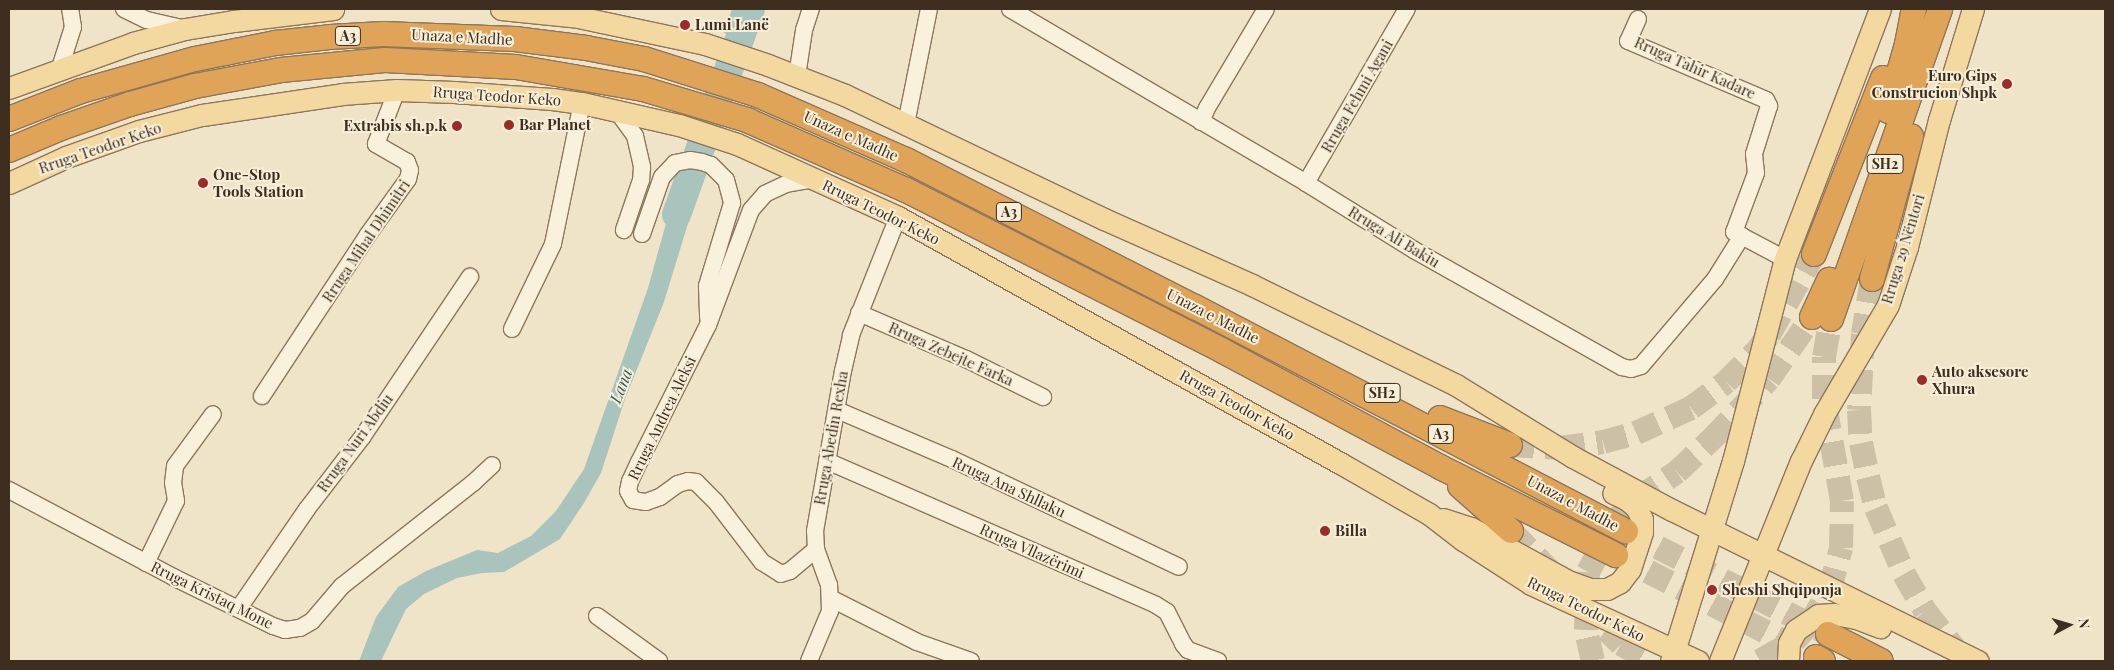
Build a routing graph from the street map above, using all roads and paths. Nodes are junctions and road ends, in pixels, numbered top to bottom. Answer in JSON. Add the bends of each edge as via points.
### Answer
{"nodes":[{"id":1,"x":70,"y":9,"type":"edge"},
{"id":2,"x":124,"y":9,"type":"edge"},
{"id":3,"x":333,"y":9,"type":"edge"},
{"id":4,"x":501,"y":9,"type":"edge"},
{"id":5,"x":810,"y":9,"type":"edge"},
{"id":6,"x":929,"y":9,"type":"edge"},
{"id":7,"x":1010,"y":9,"type":"edge"},
{"id":8,"x":1266,"y":9,"type":"edge"},
{"id":9,"x":1407,"y":9,"type":"edge"},
{"id":10,"x":1880,"y":9,"type":"edge"},
{"id":11,"x":1909,"y":9,"type":"edge"},
{"id":12,"x":1914,"y":9,"type":"edge"},
{"id":13,"x":1940,"y":9,"type":"edge"},
{"id":14,"x":1950,"y":9,"type":"edge"},
{"id":15,"x":1973,"y":9,"type":"edge"},
{"id":16,"x":568,"y":12,"type":"edge"},
{"id":17,"x":151,"y":14,"type":"edge"},
{"id":18,"x":1638,"y":19,"type":"dead end"},
{"id":19,"x":185,"y":29,"type":"junction"},
{"id":20,"x":60,"y":68,"type":"junction"},
{"id":21,"x":797,"y":76,"type":"junction"},
{"id":22,"x":9,"y":88,"type":"edge"},
{"id":23,"x":397,"y":90,"type":"junction"},
{"id":24,"x":582,"y":103,"type":"junction"},
{"id":25,"x":617,"y":111,"type":"junction"},
{"id":26,"x":9,"y":119,"type":"edge"},
{"id":27,"x":1201,"y":122,"type":"junction"},
{"id":28,"x":906,"y":124,"type":"junction"},
{"id":29,"x":9,"y":150,"type":"edge"},
{"id":30,"x":814,"y":179,"type":"junction"},
{"id":31,"x":9,"y":182,"type":"edge"},
{"id":32,"x":1306,"y":183,"type":"junction"},
{"id":33,"x":898,"y":217,"type":"junction"},
{"id":34,"x":624,"y":230,"type":"dead end"},
{"id":35,"x":642,"y":234,"type":"dead end"},
{"id":36,"x":1742,"y":236,"type":"junction"},
{"id":37,"x":1814,"y":254,"type":"tunnel mouth"},
{"id":38,"x":1785,"y":259,"type":"junction"},
{"id":39,"x":470,"y":277,"type":"dead end"},
{"id":40,"x":1872,"y":279,"type":"tunnel mouth"},
{"id":41,"x":859,"y":313,"type":"junction"},
{"id":42,"x":708,"y":325,"type":"junction"},
{"id":43,"x":512,"y":329,"type":"dead end"},
{"id":44,"x":1255,"y":338,"type":"junction"},
{"id":45,"x":262,"y":396,"type":"dead end"},
{"id":46,"x":1043,"y":397,"type":"dead end"},
{"id":47,"x":837,"y":410,"type":"junction"},
{"id":48,"x":213,"y":414,"type":"dead end"},
{"id":49,"x":1506,"y":415,"type":"junction"},
{"id":50,"x":1510,"y":444,"type":"tunnel mouth"},
{"id":51,"x":827,"y":461,"type":"junction"},
{"id":52,"x":492,"y":465,"type":"dead end"},
{"id":53,"x":1440,"y":467,"type":"junction"},
{"id":54,"x":9,"y":490,"type":"edge"},
{"id":55,"x":1429,"y":514,"type":"junction"},
{"id":56,"x":1711,"y":529,"type":"junction"},
{"id":57,"x":1626,"y":531,"type":"tunnel mouth"},
{"id":58,"x":1511,"y":532,"type":"tunnel mouth"},
{"id":59,"x":816,"y":549,"type":"junction"},
{"id":60,"x":1616,"y":555,"type":"tunnel mouth"},
{"id":61,"x":1762,"y":556,"type":"junction"},
{"id":62,"x":146,"y":563,"type":"junction"},
{"id":63,"x":1179,"y":567,"type":"dead end"},
{"id":64,"x":830,"y":598,"type":"junction"},
{"id":65,"x":239,"y":608,"type":"junction"},
{"id":66,"x":597,"y":616,"type":"dead end"},
{"id":67,"x":1828,"y":634,"type":"tunnel mouth"},
{"id":68,"x":1673,"y":656,"type":"edge"},
{"id":69,"x":659,"y":661,"type":"edge"},
{"id":70,"x":809,"y":661,"type":"edge"},
{"id":71,"x":971,"y":661,"type":"edge"},
{"id":72,"x":1218,"y":661,"type":"edge"},
{"id":73,"x":1698,"y":661,"type":"edge"},
{"id":74,"x":1720,"y":661,"type":"edge"},
{"id":75,"x":1788,"y":661,"type":"edge"},
{"id":76,"x":1882,"y":661,"type":"edge"},
{"id":77,"x":1949,"y":661,"type":"edge"},
{"id":78,"x":1978,"y":661,"type":"edge"}],
"edges":[{"from":1,"to":20,"type":"street","via":[[73,27]]},
{"from":2,"to":17,"type":"street"},
{"from":3,"to":19,"type":"main road"},
{"from":4,"to":16,"type":"main road"},
{"from":5,"to":21,"type":"street"},
{"from":6,"to":28,"type":"street"},
{"from":7,"to":27,"type":"street","name":"Rruga Ali Bakiu"},
{"from":8,"to":27,"type":"street"},
{"from":9,"to":32,"type":"street","name":"Rruga Fehmi Agani"},
{"from":10,"to":38,"type":"main road"},
{"from":11,"to":37,"type":"highway","number":"SH2"},
{"from":12,"to":13,"type":"highway","number":"SH2","via":[[1893,96],[1830,279],[1821,318]]},
{"from":14,"to":40,"type":"highway","via":[[1896,183]]},
{"from":15,"to":61,"type":"main road","name":"Rruga 29 Nëntori","via":[[1888,305],[1824,414],[1787,492]]},
{"from":16,"to":21,"type":"main road","via":[[705,44]]},
{"from":17,"to":19,"type":"street"},
{"from":18,"to":36,"type":"street","name":"Rruga Tahir Kadare","via":[[1628,42],[1766,100],[1769,106],[1754,154],[1756,173],[1734,232]]},
{"from":19,"to":20,"type":"main road"},
{"from":20,"to":22,"type":"main road"},
{"from":21,"to":28,"type":"main road"},
{"from":23,"to":24,"type":"main road","name":"Rruga Teodor Keko","via":[[506,95]]},
{"from":23,"to":31,"type":"main road","name":"Rruga Teodor Keko","via":[[342,94],[202,115],[139,131]]},
{"from":23,"to":45,"type":"street","name":"Rruga Mihal Dhimitri","via":[[376,144],[407,162],[410,170],[408,179]]},
{"from":24,"to":25,"type":"main road","name":"Rruga Teodor Keko"},
{"from":24,"to":43,"type":"street","via":[[553,244]]},
{"from":25,"to":30,"type":"main road","name":"Rruga Teodor Keko","via":[[679,125],[737,144]]},
{"from":25,"to":34,"type":"street","via":[[635,136],[642,167],[641,180]]},
{"from":26,"to":44,"type":"highway","name":"Unaza e Madhe","number":"A3","via":[[81,91],[195,59],[275,43],[383,34],[514,39],[586,48],[644,59],[758,94],[906,160]]},
{"from":27,"to":32,"type":"street","name":"Rruga Ali Bakiu"},
{"from":28,"to":49,"type":"main road","via":[[1104,219],[1252,285],[1456,386]]},
{"from":29,"to":53,"type":"highway","name":"Unaza e Madhe","number":"A3","via":[[130,104],[196,86],[281,70],[385,60],[516,67],[687,100],[747,120],[906,190]]},
{"from":30,"to":33,"type":"main road","name":"Rruga Teodor Keko"},
{"from":30,"to":42,"type":"street","name":"Rruga Andrea Aleksi","via":[[786,184],[765,194],[750,210]]},
{"from":32,"to":36,"type":"street","name":"Rruga Ali Bakiu","via":[[1414,250],[1614,365],[1631,369],[1641,366],[1715,279]]},
{"from":33,"to":41,"type":"street","name":"Rruga Abedin Rexha"},
{"from":33,"to":55,"type":"main road","name":"Rruga Teodor Keko"},
{"from":35,"to":42,"type":"street","via":[[662,177],[675,163],[690,160],[712,165],[726,180],[732,203],[707,286]]},
{"from":36,"to":38,"type":"street"},
{"from":38,"to":56,"type":"main road","via":[[1733,461]]},
{"from":39,"to":65,"type":"street","name":"Rruga Nuri Abdiu","via":[[363,436],[307,509]]},
{"from":41,"to":46,"type":"street","name":"Rruga Zebejte Farka"},
{"from":41,"to":47,"type":"street","name":"Rruga Abedin Rexha","via":[[851,334]]},
{"from":42,"to":59,"type":"street","name":"Rruga Andrea Aleksi","via":[[638,462],[628,491],[633,500],[646,502],[660,497],[678,484],[696,482],[716,502],[762,562],[781,574],[790,571]]},
{"from":44,"to":50,"type":"highway","number":"SH2","via":[[1466,429]]},
{"from":44,"to":57,"type":"highway","name":"Unaza e Madhe","number":"A3"},
{"from":47,"to":51,"type":"street","name":"Rruga Abedin Rexha"},
{"from":47,"to":63,"type":"street","name":"Rruga Ana Shllaku","via":[[952,460]]},
{"from":48,"to":62,"type":"street","via":[[175,466],[176,501]]},
{"from":49,"to":55,"type":"main road","via":[[1518,437],[1636,507],[1642,519],[1642,532],[1630,568],[1620,582],[1606,589],[1590,589],[1568,581],[1471,528]]},
{"from":49,"to":56,"type":"main road","via":[[1573,457]]},
{"from":51,"to":59,"type":"street","name":"Rruga Abedin Rexha","via":[[815,531]]},
{"from":51,"to":72,"type":"street","name":"Rruga Vllazërimi","via":[[1156,605],[1167,612],[1188,650]]},
{"from":52,"to":65,"type":"street","name":"Rruga Kristaq Mone","via":[[474,483],[342,586],[312,621],[285,630]]},
{"from":53,"to":58,"type":"highway"},
{"from":53,"to":60,"type":"highway","name":"Unaza e Madhe","number":"A3"},
{"from":54,"to":62,"type":"street","name":"Rruga Kristaq Mone"},
{"from":55,"to":68,"type":"main road","name":"Rruga Teodor Keko","via":[[1531,584]]},
{"from":56,"to":61,"type":"main road"},
{"from":56,"to":68,"type":"main road"},
{"from":59,"to":64,"type":"street","name":"Rruga Abedin Rexha","via":[[829,585]]},
{"from":61,"to":74,"type":"main road","name":"Rruga 29 Nëntori"},
{"from":61,"to":78,"type":"main road"},
{"from":62,"to":65,"type":"street","name":"Rruga Kristaq Mone"},
{"from":64,"to":70,"type":"street","name":"Rruga Abedin Rexha","via":[[825,625]]},
{"from":64,"to":71,"type":"street","via":[[917,642]]},
{"from":66,"to":69,"type":"street"},
{"from":67,"to":76,"type":"highway"},
{"from":68,"to":73,"type":"main road","name":"Rruga Teodor Keko"},
{"from":75,"to":77,"type":"main road","via":[[1789,643],[1796,630],[1818,615],[1834,614],[1875,625]]}]}
